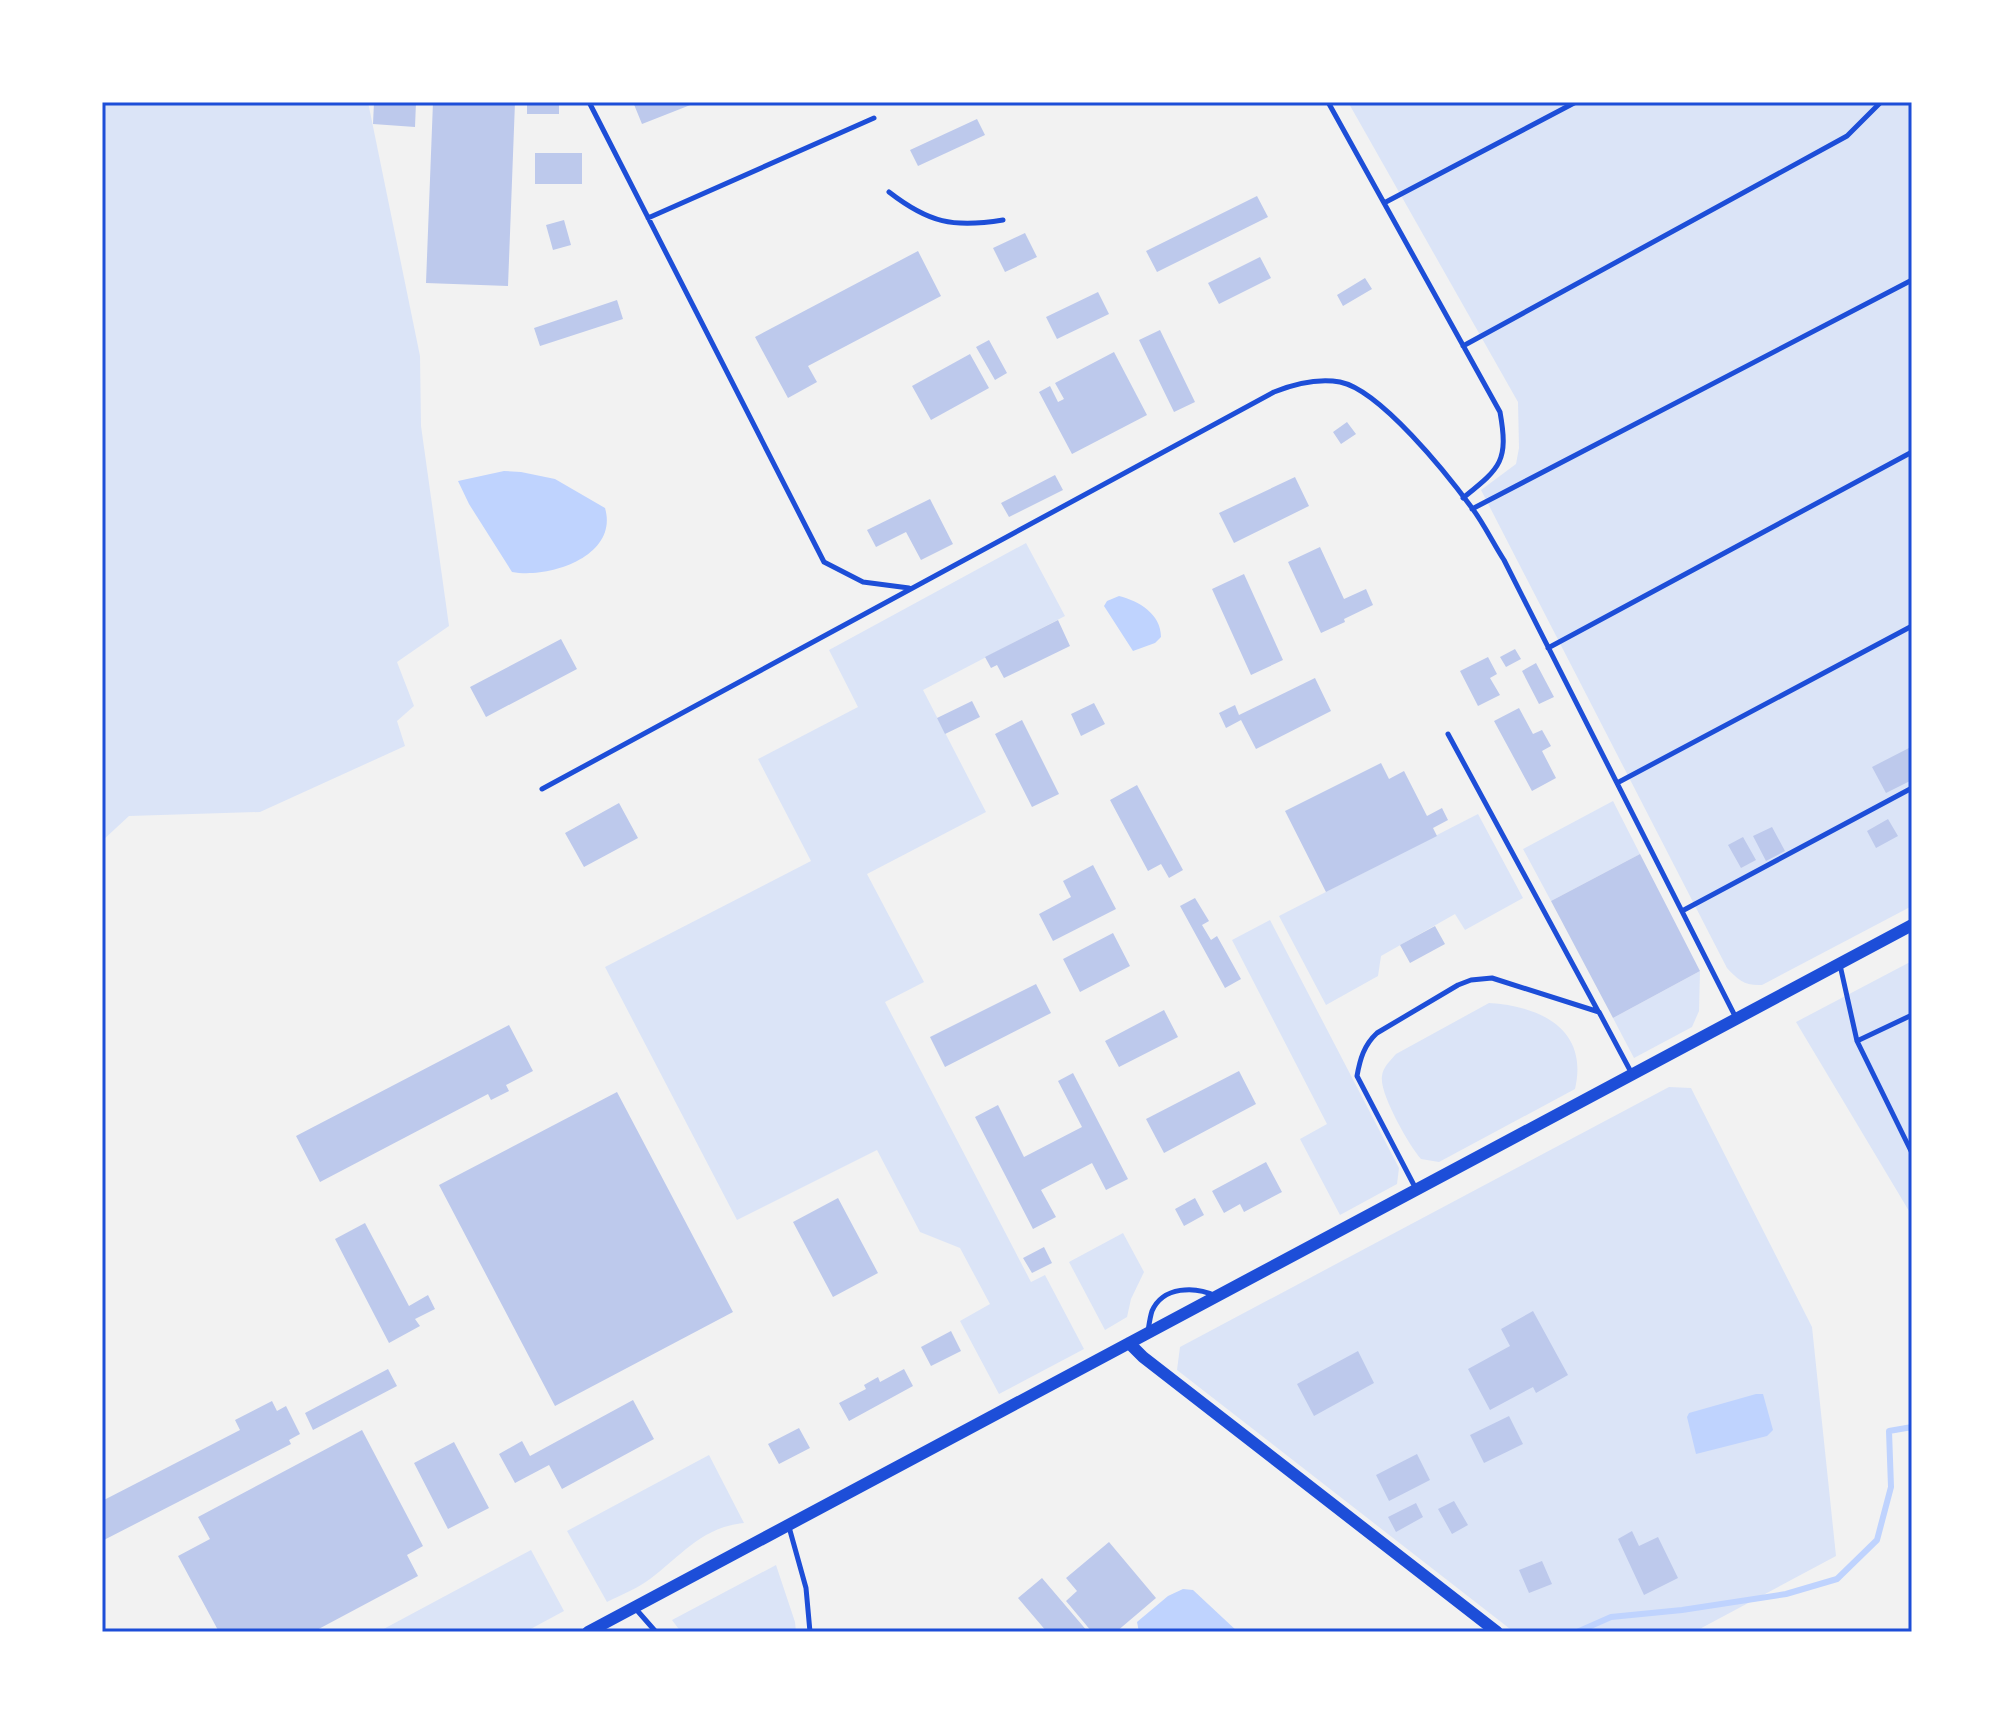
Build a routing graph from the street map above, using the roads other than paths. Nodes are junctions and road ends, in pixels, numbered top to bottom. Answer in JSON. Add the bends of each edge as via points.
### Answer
{"nodes":[{"id":1,"x":589,"y":102,"type":"edge"},
{"id":2,"x":1328,"y":102,"type":"edge"},
{"id":3,"x":1576,"y":102,"type":"edge"},
{"id":4,"x":1881,"y":102,"type":"edge"},
{"id":5,"x":874,"y":118,"type":"dead end"},
{"id":6,"x":889,"y":192,"type":"dead end"},
{"id":7,"x":1384,"y":203,"type":"junction"},
{"id":8,"x":648,"y":218,"type":"junction"},
{"id":9,"x":1003,"y":220,"type":"dead end"},
{"id":10,"x":1912,"y":280,"type":"edge"},
{"id":11,"x":1463,"y":346,"type":"junction"},
{"id":12,"x":1912,"y":452,"type":"edge"},
{"id":13,"x":1463,"y":498,"type":"junction"},
{"id":14,"x":1472,"y":509,"type":"junction"},
{"id":15,"x":911,"y":589,"type":"junction"},
{"id":16,"x":1912,"y":626,"type":"edge"},
{"id":17,"x":1551,"y":647,"type":"junction"},
{"id":18,"x":1448,"y":734,"type":"dead end"},
{"id":19,"x":1620,"y":782,"type":"junction"},
{"id":20,"x":1912,"y":788,"type":"edge"},
{"id":21,"x":542,"y":789,"type":"dead end"},
{"id":22,"x":1685,"y":909,"type":"junction"},
{"id":23,"x":1912,"y":925,"type":"edge"},
{"id":24,"x":1840,"y":963,"type":"junction"},
{"id":25,"x":1599,"y":1012,"type":"junction"},
{"id":26,"x":1912,"y":1015,"type":"edge"},
{"id":27,"x":1737,"y":1019,"type":"junction"},
{"id":28,"x":1857,"y":1041,"type":"junction"},
{"id":29,"x":1633,"y":1075,"type":"junction"},
{"id":30,"x":1912,"y":1153,"type":"edge"},
{"id":31,"x":1417,"y":1190,"type":"junction"},
{"id":32,"x":1217,"y":1296,"type":"junction"},
{"id":33,"x":1147,"y":1334,"type":"junction"},
{"id":34,"x":1129,"y":1343,"type":"junction"},
{"id":35,"x":788,"y":1525,"type":"junction"},
{"id":36,"x":634,"y":1608,"type":"junction"},
{"id":37,"x":588,"y":1632,"type":"edge"},
{"id":38,"x":656,"y":1632,"type":"edge"},
{"id":39,"x":810,"y":1632,"type":"edge"},
{"id":40,"x":1497,"y":1632,"type":"edge"}],
"edges":[{"from":1,"to":8,"type":"lane"},
{"from":2,"to":7,"type":"lane"},
{"from":3,"to":7,"type":"lane"},
{"from":4,"to":11,"type":"lane","via":[[1847,136]]},
{"from":5,"to":8,"type":"lane"},
{"from":6,"to":9,"type":"lane","via":[[944,222],[968,226]]},
{"from":7,"to":11,"type":"lane"},
{"from":8,"to":15,"type":"lane","via":[[824,562],[863,582]]},
{"from":10,"to":14,"type":"lane"},
{"from":11,"to":13,"type":"lane","via":[[1500,412],[1504,434],[1497,470]]},
{"from":12,"to":17,"type":"lane"},
{"from":13,"to":14,"type":"lane"},
{"from":13,"to":15,"type":"lane","via":[[1412,437],[1359,390],[1340,382],[1295,384]]},
{"from":14,"to":17,"type":"lane"},
{"from":15,"to":21,"type":"lane"},
{"from":16,"to":19,"type":"lane"},
{"from":17,"to":19,"type":"lane"},
{"from":18,"to":25,"type":"lane"},
{"from":19,"to":22,"type":"lane"},
{"from":20,"to":22,"type":"lane"},
{"from":22,"to":27,"type":"lane"},
{"from":23,"to":24,"type":"street"},
{"from":24,"to":27,"type":"street"},
{"from":24,"to":28,"type":"lane"},
{"from":25,"to":29,"type":"lane"},
{"from":25,"to":31,"type":"lane","via":[[1481,977],[1458,985],[1371,1039],[1357,1076]]},
{"from":26,"to":28,"type":"lane"},
{"from":27,"to":29,"type":"street"},
{"from":28,"to":30,"type":"lane"},
{"from":29,"to":31,"type":"street"},
{"from":31,"to":32,"type":"street"},
{"from":32,"to":33,"type":"street"},
{"from":32,"to":33,"type":"lane","via":[[1183,1289],[1165,1297],[1153,1308]]},
{"from":33,"to":34,"type":"street"},
{"from":34,"to":35,"type":"street"},
{"from":34,"to":40,"type":"street"},
{"from":35,"to":36,"type":"street"},
{"from":35,"to":39,"type":"lane","via":[[806,1588]]},
{"from":36,"to":37,"type":"street"},
{"from":36,"to":38,"type":"lane"}]}
